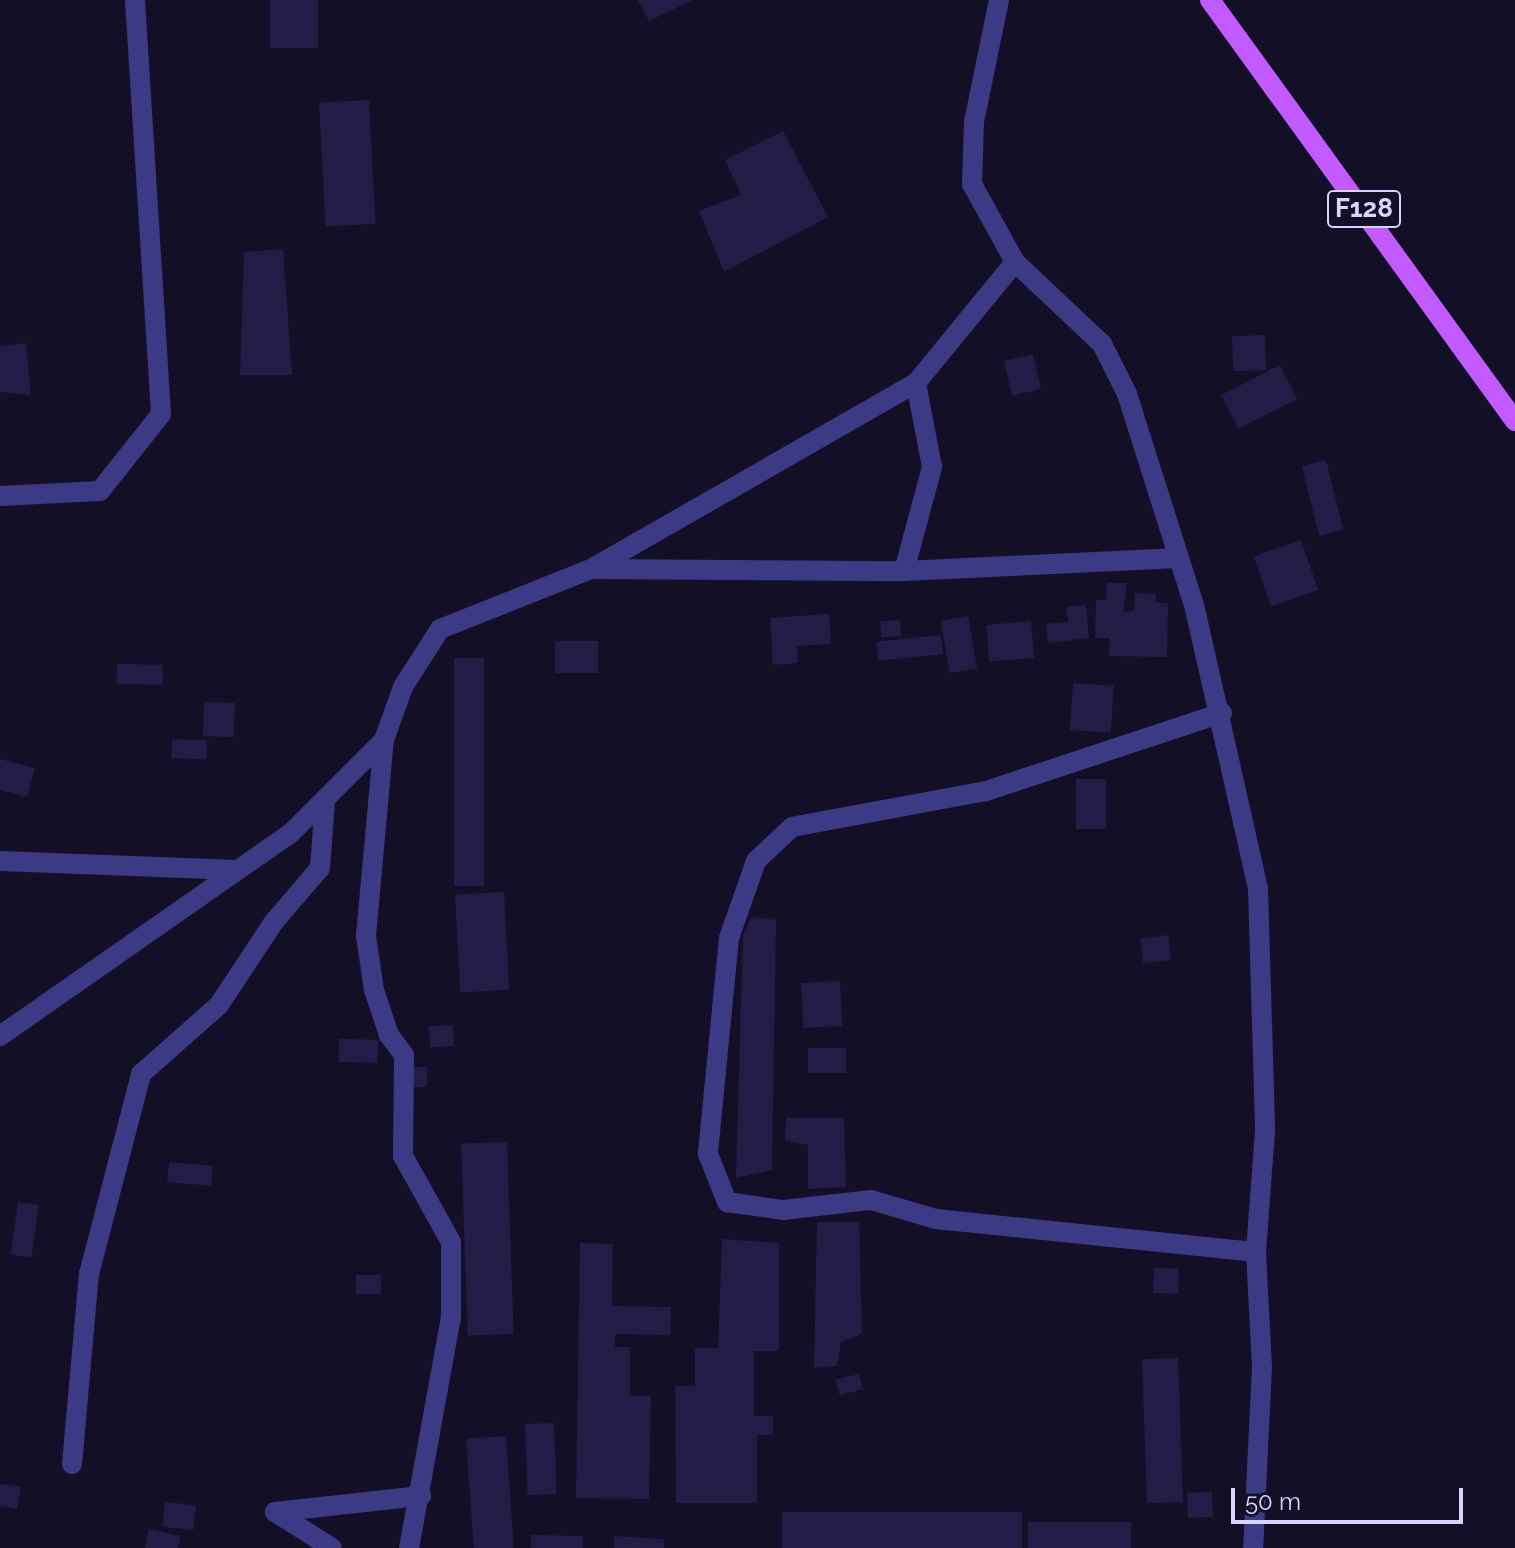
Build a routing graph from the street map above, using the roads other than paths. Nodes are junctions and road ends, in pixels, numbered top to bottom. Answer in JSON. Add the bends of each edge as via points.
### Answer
{"nodes":[{"id":1,"x":135,"y":0,"type":"edge"},
{"id":2,"x":999,"y":0,"type":"edge"},
{"id":3,"x":1210,"y":0,"type":"edge"},
{"id":4,"x":1015,"y":262,"type":"junction"},
{"id":5,"x":916,"y":383,"type":"junction"},
{"id":6,"x":1515,"y":421,"type":"edge"},
{"id":7,"x":0,"y":496,"type":"edge"},
{"id":8,"x":1179,"y":558,"type":"junction"},
{"id":9,"x":591,"y":569,"type":"junction"},
{"id":10,"x":904,"y":571,"type":"junction"},
{"id":11,"x":1222,"y":713,"type":"junction"},
{"id":12,"x":384,"y":740,"type":"junction"},
{"id":13,"x":325,"y":800,"type":"junction"},
{"id":14,"x":0,"y":861,"type":"edge"},
{"id":15,"x":237,"y":870,"type":"junction"},
{"id":16,"x":0,"y":1036,"type":"edge"},
{"id":17,"x":1256,"y":1252,"type":"junction"},
{"id":18,"x":72,"y":1464,"type":"dead end"},
{"id":19,"x":421,"y":1496,"type":"junction"},
{"id":20,"x":332,"y":1548,"type":"edge"},
{"id":21,"x":409,"y":1548,"type":"edge"},
{"id":22,"x":1253,"y":1548,"type":"edge"}],
"edges":[{"from":1,"to":7,"type":"street","via":[[161,414],[100,491]]},
{"from":2,"to":4,"type":"street","via":[[974,122],[972,184]]},
{"from":3,"to":6,"type":"main road","number":"F128"},
{"from":4,"to":5,"type":"street"},
{"from":4,"to":8,"type":"street","via":[[1102,344],[1127,394]]},
{"from":5,"to":9,"type":"street"},
{"from":5,"to":10,"type":"street","via":[[932,467]]},
{"from":8,"to":10,"type":"street"},
{"from":8,"to":11,"type":"street"},
{"from":9,"to":10,"type":"street"},
{"from":9,"to":12,"type":"street","via":[[440,629],[403,687]]},
{"from":11,"to":17,"type":"street","via":[[1258,889],[1265,1131]]},
{"from":11,"to":17,"type":"street","via":[[986,791],[792,827],[756,861],[729,938],[708,1154],[727,1202],[783,1210],[871,1200],[936,1219]]},
{"from":12,"to":13,"type":"street"},
{"from":12,"to":19,"type":"street","via":[[366,936],[374,990],[389,1035],[404,1055],[403,1156],[451,1242],[451,1318]]},
{"from":13,"to":15,"type":"street","via":[[290,834]]},
{"from":13,"to":18,"type":"street","via":[[320,868],[273,923],[219,1005],[141,1074],[89,1274]]},
{"from":14,"to":15,"type":"street"},
{"from":15,"to":16,"type":"street"},
{"from":17,"to":22,"type":"street","via":[[1262,1367]]},
{"from":19,"to":20,"type":"street","via":[[275,1512]]},
{"from":19,"to":21,"type":"street"}]}
